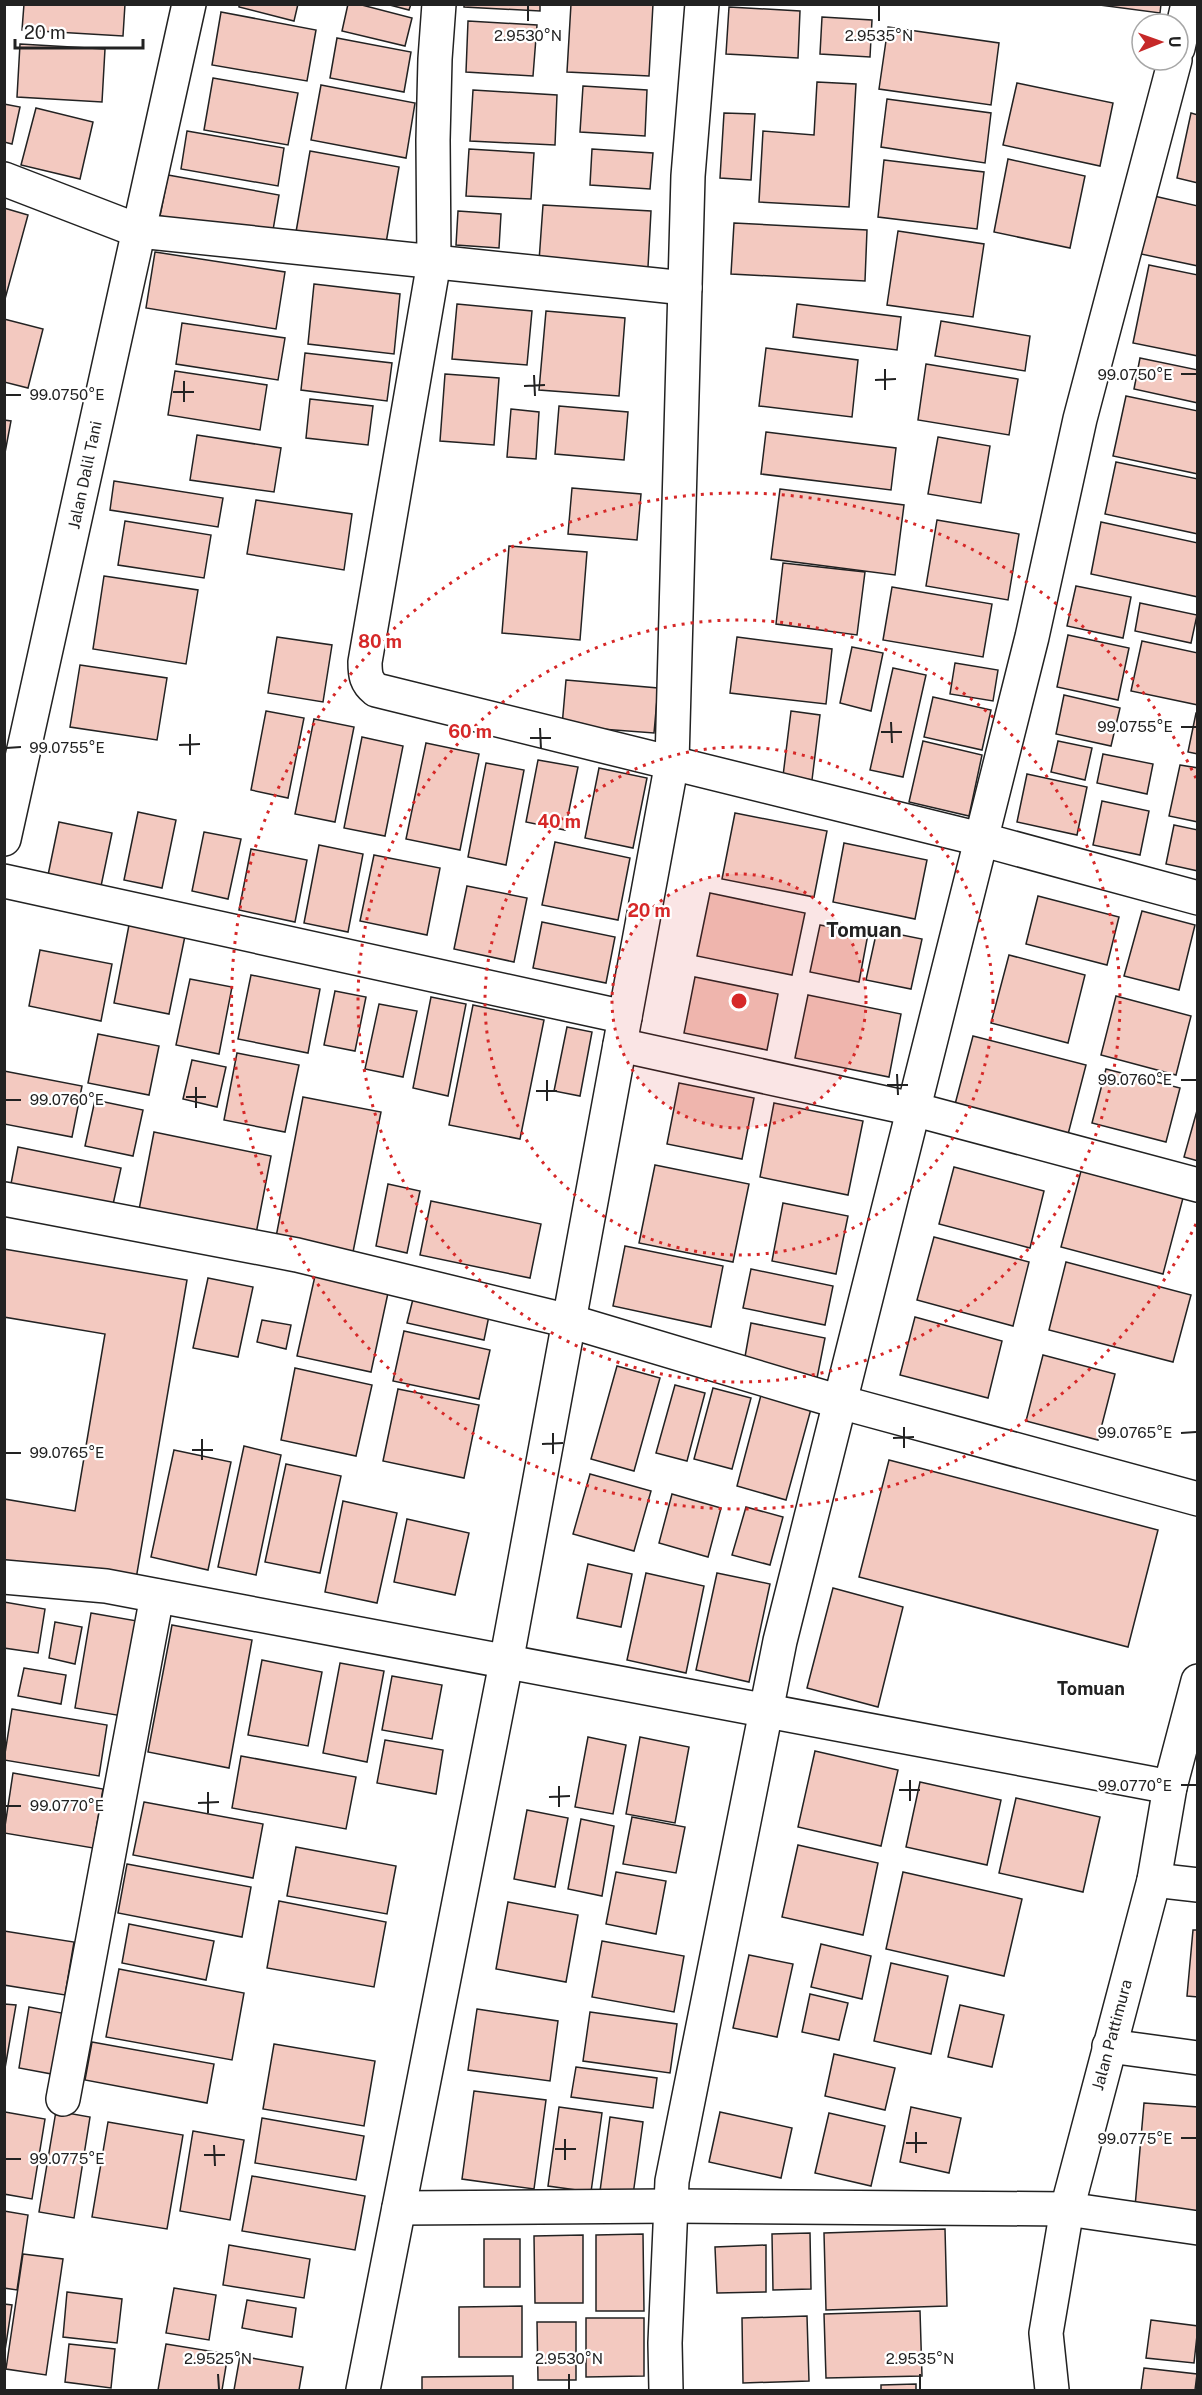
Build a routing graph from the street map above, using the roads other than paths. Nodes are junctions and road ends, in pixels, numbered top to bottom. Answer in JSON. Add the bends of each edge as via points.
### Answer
{"nodes":[{"id":1,"x":189,"y":4,"type":"edge"},
{"id":2,"x":439,"y":4,"type":"edge"},
{"id":3,"x":702,"y":4,"type":"edge"},
{"id":4,"x":1172,"y":72,"type":"edge"},
{"id":5,"x":4,"y":179,"type":"edge"},
{"id":6,"x":139,"y":231,"type":"junction"},
{"id":7,"x":434,"y":262,"type":"junction"},
{"id":8,"x":685,"y":288,"type":"junction"},
{"id":9,"x":672,"y":762,"type":"junction"},
{"id":10,"x":10,"y":784,"type":"edge"},
{"id":11,"x":4,"y":839,"type":"edge"},
{"id":12,"x":980,"y":839,"type":"junction"},
{"id":13,"x":4,"y":881,"type":"edge"},
{"id":14,"x":1197,"y":898,"type":"edge"},
{"id":15,"x":622,"y":1031,"type":"junction"},
{"id":16,"x":913,"y":1109,"type":"junction"},
{"id":17,"x":1197,"y":1185,"type":"edge"},
{"id":18,"x":4,"y":1199,"type":"edge"},
{"id":19,"x":569,"y":1321,"type":"junction"},
{"id":20,"x":840,"y":1402,"type":"junction"},
{"id":21,"x":1197,"y":1499,"type":"edge"},
{"id":22,"x":4,"y":1576,"type":"edge"},
{"id":23,"x":157,"y":1596,"type":"junction"},
{"id":24,"x":506,"y":1663,"type":"junction"},
{"id":25,"x":1197,"y":1681,"type":"edge"},
{"id":26,"x":767,"y":1709,"type":"junction"},
{"id":27,"x":1170,"y":1787,"type":"junction"},
{"id":28,"x":1154,"y":1880,"type":"junction"},
{"id":29,"x":1197,"y":1885,"type":"edge"},
{"id":30,"x":1109,"y":2046,"type":"junction"},
{"id":31,"x":1197,"y":2058,"type":"edge"},
{"id":32,"x":63,"y":2098,"type":"dead end"},
{"id":33,"x":672,"y":2206,"type":"junction"},
{"id":34,"x":399,"y":2208,"type":"junction"},
{"id":35,"x":1067,"y":2209,"type":"junction"},
{"id":36,"x":1197,"y":2228,"type":"edge"},
{"id":37,"x":363,"y":2391,"type":"edge"},
{"id":38,"x":666,"y":2391,"type":"edge"},
{"id":39,"x":1052,"y":2391,"type":"edge"}],
"edges":[{"from":1,"to":6,"type":"street","name":"Jalan Dalil Tani"},
{"from":2,"to":7,"type":"street","via":[[433,140]]},
{"from":3,"to":8,"type":"street","via":[[688,176]]},
{"from":4,"to":12,"type":"street","via":[[1080,419],[1032,637]]},
{"from":5,"to":6,"type":"street"},
{"from":6,"to":7,"type":"street"},
{"from":6,"to":10,"type":"street","name":"Jalan Dalil Tani"},
{"from":7,"to":8,"type":"street"},
{"from":7,"to":9,"type":"street","via":[[364,662],[368,684],[376,690]]},
{"from":8,"to":9,"type":"street"},
{"from":9,"to":12,"type":"street"},
{"from":9,"to":15,"type":"street"},
{"from":10,"to":11,"type":"street","name":"Jalan Dalil Tani"},
{"from":12,"to":14,"type":"street"},
{"from":12,"to":16,"type":"street"},
{"from":13,"to":15,"type":"street"},
{"from":15,"to":16,"type":"street"},
{"from":15,"to":19,"type":"street"},
{"from":16,"to":17,"type":"street"},
{"from":16,"to":20,"type":"street"},
{"from":18,"to":19,"type":"street","via":[[297,1255]]},
{"from":19,"to":20,"type":"street"},
{"from":19,"to":24,"type":"street"},
{"from":20,"to":21,"type":"street"},
{"from":20,"to":26,"type":"street","via":[[780,1641]]},
{"from":22,"to":23,"type":"street","via":[[106,1586]]},
{"from":23,"to":24,"type":"street"},
{"from":23,"to":32,"type":"street"},
{"from":24,"to":26,"type":"street"},
{"from":24,"to":34,"type":"street"},
{"from":25,"to":27,"type":"street","name":"Jalan Pattimura"},
{"from":26,"to":27,"type":"street"},
{"from":26,"to":33,"type":"street","via":[[672,2181]]},
{"from":27,"to":28,"type":"street","name":"Jalan Pattimura"},
{"from":28,"to":29,"type":"street"},
{"from":28,"to":30,"type":"street","name":"Jalan Pattimura"},
{"from":30,"to":31,"type":"street"},
{"from":30,"to":35,"type":"street","name":"Jalan Pattimura"},
{"from":33,"to":34,"type":"street"},
{"from":33,"to":35,"type":"street"},
{"from":33,"to":38,"type":"street"},
{"from":34,"to":37,"type":"street"},
{"from":35,"to":36,"type":"street"},
{"from":35,"to":39,"type":"street","name":"Jalan Pattimura","via":[[1046,2332]]}]}
